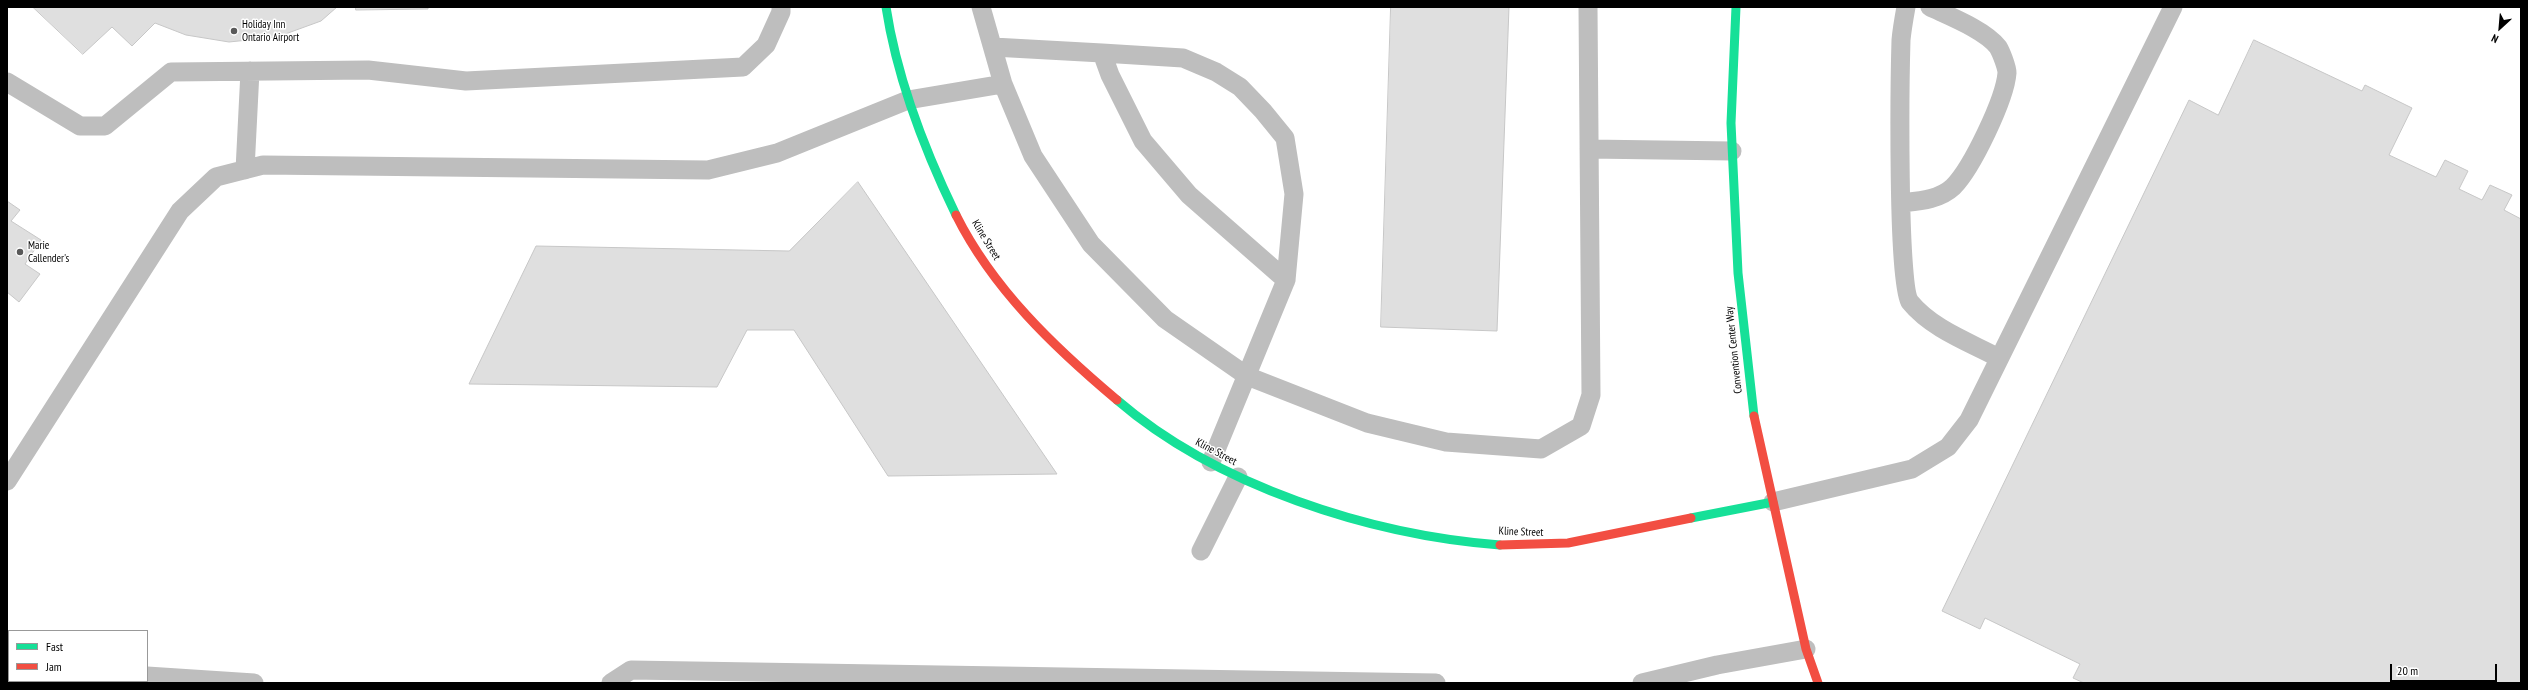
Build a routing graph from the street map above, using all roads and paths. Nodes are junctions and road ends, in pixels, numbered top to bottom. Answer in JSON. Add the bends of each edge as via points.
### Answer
{"nodes":[{"id":1,"x":781,"y":7,"type":"edge"},
{"id":2,"x":886,"y":7,"type":"edge"},
{"id":3,"x":981,"y":7,"type":"edge"},
{"id":4,"x":1588,"y":7,"type":"edge"},
{"id":5,"x":1736,"y":7,"type":"edge"},
{"id":6,"x":1906,"y":7,"type":"edge"},
{"id":7,"x":1930,"y":7,"type":"edge"},
{"id":8,"x":2173,"y":7,"type":"edge"},
{"id":9,"x":993,"y":47,"type":"junction"},
{"id":10,"x":1102,"y":53,"type":"junction"},
{"id":11,"x":250,"y":71,"type":"junction"},
{"id":12,"x":7,"y":82,"type":"edge"},
{"id":13,"x":1003,"y":84,"type":"junction"},
{"id":14,"x":908,"y":100,"type":"junction"},
{"id":15,"x":1589,"y":149,"type":"junction"},
{"id":16,"x":1732,"y":151,"type":"junction"},
{"id":17,"x":245,"y":170,"type":"junction"},
{"id":18,"x":1901,"y":203,"type":"junction"},
{"id":19,"x":1286,"y":280,"type":"junction"},
{"id":20,"x":1999,"y":358,"type":"junction"},
{"id":21,"x":1247,"y":376,"type":"junction"},
{"id":22,"x":1210,"y":462,"type":"junction"},
{"id":23,"x":1238,"y":477,"type":"junction"},
{"id":24,"x":7,"y":481,"type":"edge"},
{"id":25,"x":1774,"y":502,"type":"junction"},
{"id":26,"x":1201,"y":551,"type":"dead end"},
{"id":27,"x":1806,"y":650,"type":"junction"},
{"id":28,"x":148,"y":676,"type":"edge"},
{"id":29,"x":712,"y":677,"type":"edge"},
{"id":30,"x":820,"y":678,"type":"edge"},
{"id":31,"x":1679,"y":679,"type":"edge"},
{"id":32,"x":1192,"y":681,"type":"edge"},
{"id":33,"x":1306,"y":682,"type":"edge"},
{"id":34,"x":254,"y":683,"type":"edge"},
{"id":35,"x":611,"y":683,"type":"edge"},
{"id":36,"x":1406,"y":683,"type":"edge"},
{"id":37,"x":1436,"y":683,"type":"edge"},
{"id":38,"x":1642,"y":683,"type":"edge"},
{"id":39,"x":1818,"y":683,"type":"edge"}],
"edges":[{"from":1,"to":11,"type":"lane","via":[[766,45],[742,67],[466,81],[368,70]]},
{"from":2,"to":14,"type":"street","name":"Kline Street","via":[[890,34]]},
{"from":3,"to":9,"type":"lane"},
{"from":4,"to":15,"type":"lane"},
{"from":5,"to":16,"type":"street","name":"Convention Center Way","via":[[1730,123]]},
{"from":6,"to":18,"type":"lane","via":[[1902,39]]},
{"from":7,"to":18,"type":"lane","via":[[1970,26],[1998,47],[2007,71],[2003,93],[1971,163],[1952,188],[1930,200]]},
{"from":8,"to":20,"type":"lane"},
{"from":9,"to":10,"type":"lane"},
{"from":9,"to":13,"type":"lane"},
{"from":10,"to":19,"type":"lane","via":[[1110,75],[1143,141],[1189,195]]},
{"from":10,"to":19,"type":"lane","via":[[1183,58],[1216,72],[1240,87],[1285,138],[1294,194]]},
{"from":11,"to":12,"type":"lane","via":[[171,72],[105,126],[80,126]]},
{"from":11,"to":17,"type":"lane"},
{"from":13,"to":14,"type":"lane"},
{"from":13,"to":21,"type":"lane","via":[[1033,156],[1091,244],[1165,319]]},
{"from":14,"to":17,"type":"lane","via":[[777,152],[708,170],[262,165]]},
{"from":14,"to":22,"type":"street","name":"Kline Street","via":[[938,180],[982,260],[1039,331],[1104,393],[1172,442]]},
{"from":15,"to":16,"type":"lane"},
{"from":15,"to":21,"type":"lane","via":[[1591,396],[1581,426],[1541,449],[1446,442],[1367,424]]},
{"from":16,"to":25,"type":"street","name":"Convention Center Way","via":[[1738,273],[1754,420]]},
{"from":17,"to":24,"type":"lane","via":[[216,177],[180,211]]},
{"from":18,"to":20,"type":"lane","via":[[1903,274],[1909,301],[1929,321]]},
{"from":19,"to":21,"type":"lane"},
{"from":20,"to":25,"type":"lane","via":[[1968,420],[1948,447],[1912,469]]},
{"from":21,"to":22,"type":"lane"},
{"from":22,"to":23,"type":"street","name":"Kline Street"},
{"from":23,"to":25,"type":"street","name":"Kline Street","via":[[1311,507],[1374,526],[1462,542],[1552,545]]},
{"from":23,"to":26,"type":"lane"},
{"from":25,"to":27,"type":"street","name":"Convention Center Way"},
{"from":27,"to":31,"type":"lane","via":[[1717,665]]},
{"from":27,"to":39,"type":"street","name":"Convention Center Way"},
{"from":28,"to":34,"type":"lane"},
{"from":29,"to":30,"type":"lane"},
{"from":29,"to":35,"type":"lane","via":[[631,670]]},
{"from":30,"to":32,"type":"lane"},
{"from":31,"to":38,"type":"lane"},
{"from":32,"to":33,"type":"lane"},
{"from":33,"to":36,"type":"lane"},
{"from":36,"to":37,"type":"lane"}]}
